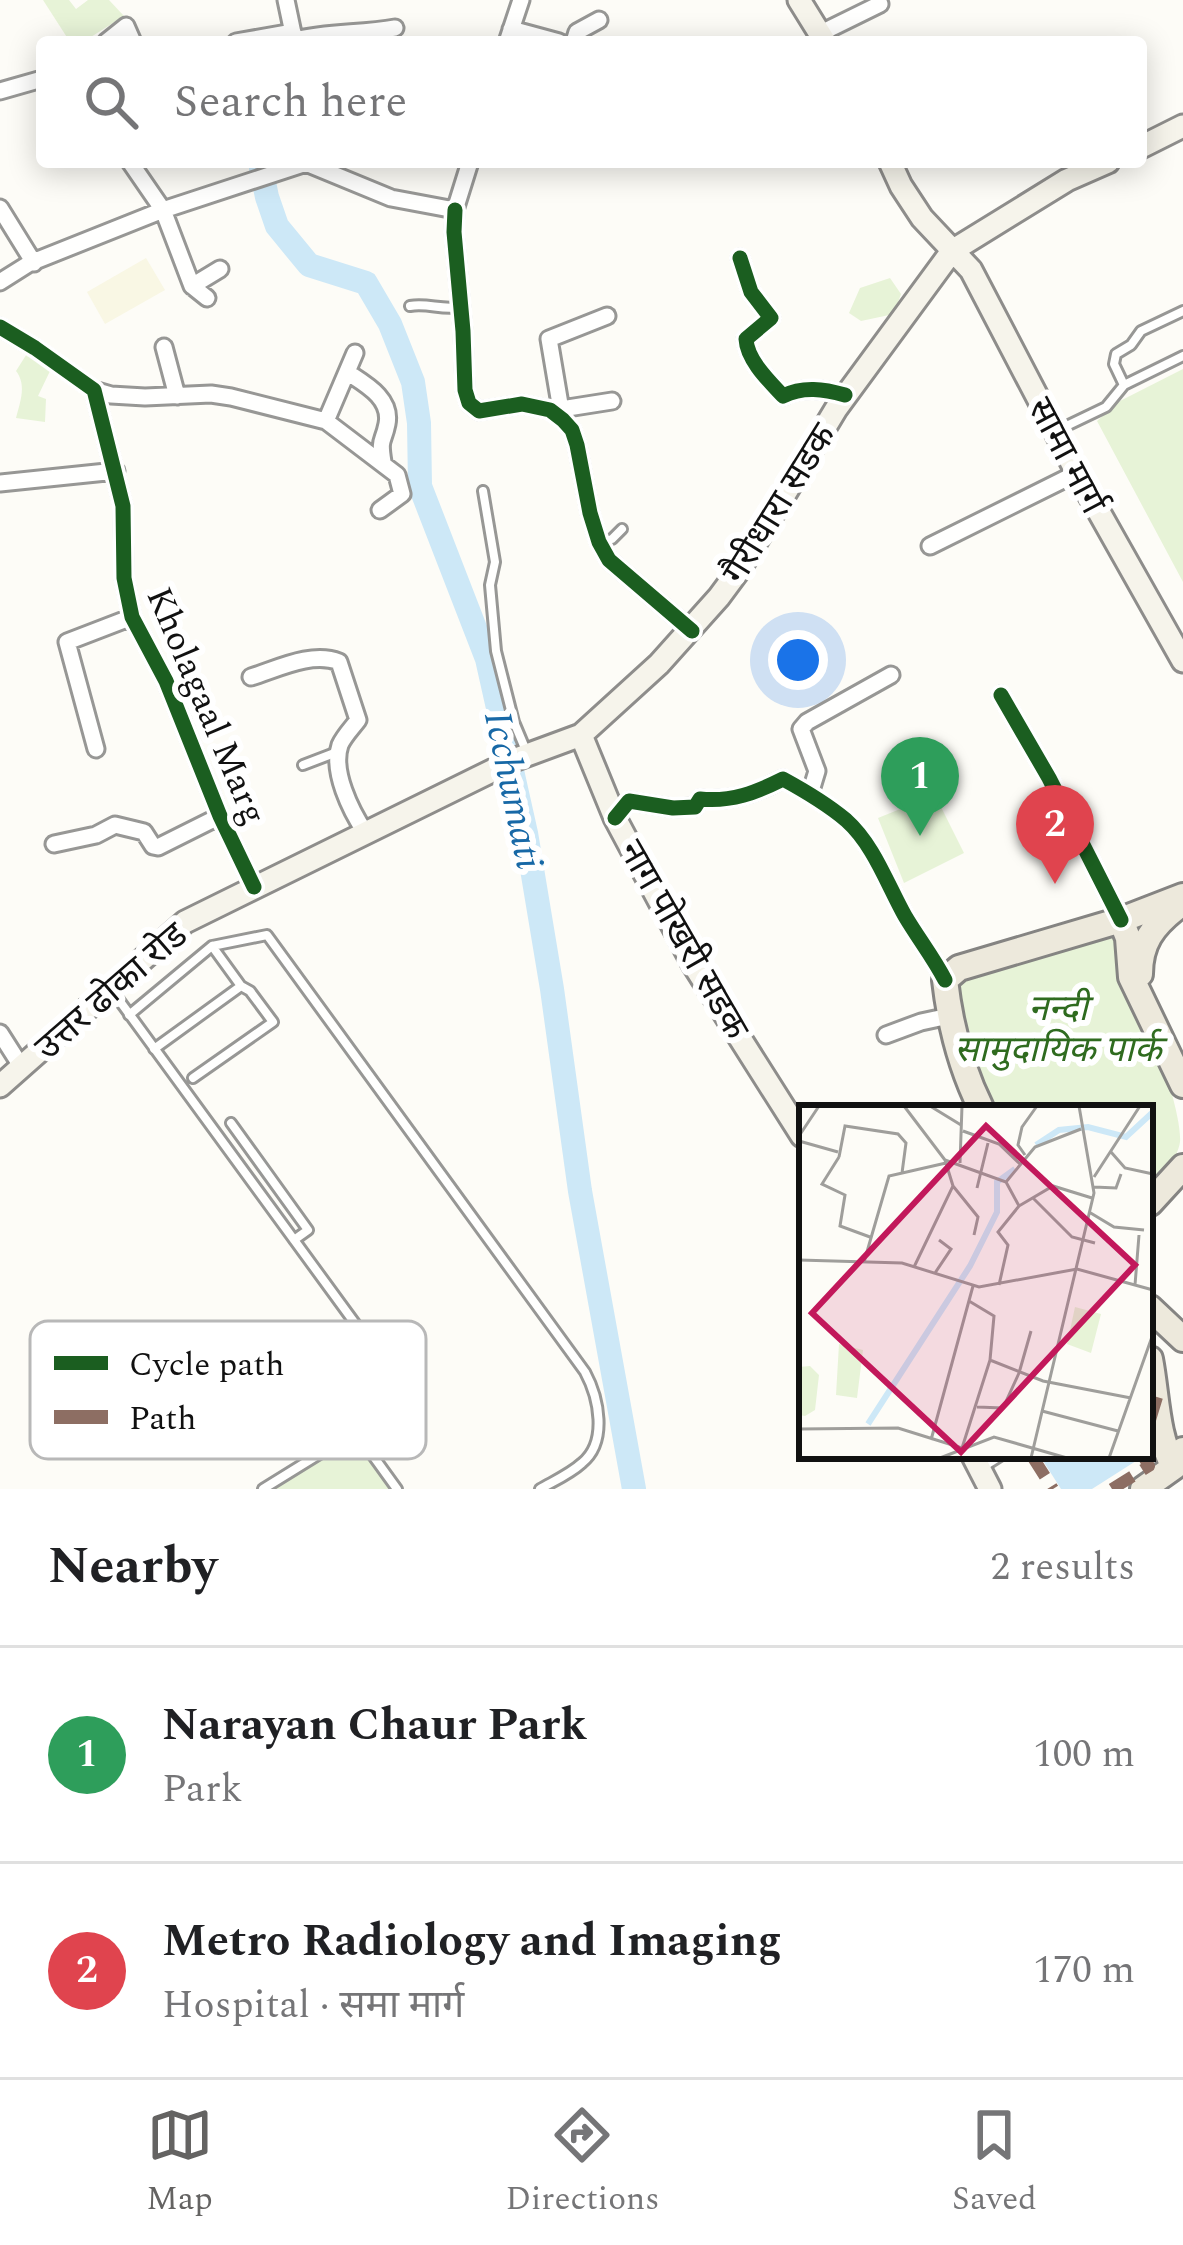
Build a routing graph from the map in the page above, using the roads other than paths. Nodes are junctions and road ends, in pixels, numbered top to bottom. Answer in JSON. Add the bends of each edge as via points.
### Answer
{"nodes":[{"id":1,"x":286,"y":0,"type":"edge"},
{"id":2,"x":520,"y":0,"type":"edge"},
{"id":3,"x":799,"y":0,"type":"edge"},
{"id":4,"x":880,"y":4,"type":"dead end"},
{"id":5,"x":599,"y":20,"type":"dead end"},
{"id":6,"x":395,"y":28,"type":"dead end"},
{"id":7,"x":294,"y":36,"type":"edge"},
{"id":8,"x":307,"y":36,"type":"edge"},
{"id":9,"x":344,"y":36,"type":"edge"},
{"id":10,"x":377,"y":36,"type":"edge"},
{"id":11,"x":509,"y":36,"type":"edge"},
{"id":12,"x":577,"y":36,"type":"edge"},
{"id":13,"x":821,"y":36,"type":"edge"},
{"id":14,"x":825,"y":36,"type":"edge"},
{"id":15,"x":36,"y":81,"type":"edge"},
{"id":16,"x":0,"y":91,"type":"edge"},
{"id":17,"x":1183,"y":126,"type":"edge"},
{"id":18,"x":1147,"y":143,"type":"edge"},
{"id":19,"x":134,"y":168,"type":"edge"},
{"id":20,"x":290,"y":168,"type":"edge"},
{"id":21,"x":320,"y":168,"type":"edge"},
{"id":22,"x":468,"y":168,"type":"edge"},
{"id":23,"x":893,"y":168,"type":"edge"},
{"id":24,"x":1094,"y":168,"type":"edge"},
{"id":25,"x":0,"y":208,"type":"edge"},
{"id":26,"x":163,"y":210,"type":"junction"},
{"id":27,"x":455,"y":210,"type":"junction"},
{"id":28,"x":952,"y":251,"type":"junction"},
{"id":29,"x":740,"y":258,"type":"dead end"},
{"id":30,"x":34,"y":262,"type":"junction"},
{"id":31,"x":220,"y":269,"type":"dead end"},
{"id":32,"x":0,"y":282,"type":"edge"},
{"id":33,"x":192,"y":286,"type":"junction"},
{"id":34,"x":207,"y":298,"type":"dead end"},
{"id":35,"x":410,"y":306,"type":"dead end"},
{"id":36,"x":460,"y":306,"type":"junction"},
{"id":37,"x":1183,"y":311,"type":"edge"},
{"id":38,"x":607,"y":316,"type":"dead end"},
{"id":39,"x":0,"y":327,"type":"edge"},
{"id":40,"x":164,"y":347,"type":"dead end"},
{"id":41,"x":355,"y":353,"type":"dead end"},
{"id":42,"x":1183,"y":356,"type":"edge"},
{"id":43,"x":347,"y":372,"type":"junction"},
{"id":44,"x":1124,"y":385,"type":"junction"},
{"id":45,"x":94,"y":390,"type":"junction"},
{"id":46,"x":845,"y":395,"type":"junction"},
{"id":47,"x":177,"y":396,"type":"junction"},
{"id":48,"x":612,"y":401,"type":"dead end"},
{"id":49,"x":555,"y":410,"type":"junction"},
{"id":50,"x":326,"y":421,"type":"junction"},
{"id":51,"x":1054,"y":432,"type":"junction"},
{"id":52,"x":383,"y":462,"type":"junction"},
{"id":53,"x":116,"y":471,"type":"junction"},
{"id":54,"x":1076,"y":473,"type":"junction"},
{"id":55,"x":1,"y":480,"type":"edge"},
{"id":56,"x":482,"y":491,"type":"dead end"},
{"id":57,"x":380,"y":510,"type":"dead end"},
{"id":58,"x":622,"y":529,"type":"dead end"},
{"id":59,"x":599,"y":542,"type":"junction"},
{"id":60,"x":930,"y":546,"type":"dead end"},
{"id":61,"x":132,"y":617,"type":"junction"},
{"id":62,"x":692,"y":631,"type":"junction"},
{"id":63,"x":1183,"y":662,"type":"edge"},
{"id":64,"x":891,"y":676,"type":"dead end"},
{"id":65,"x":250,"y":677,"type":"dead end"},
{"id":66,"x":1001,"y":695,"type":"dead end"},
{"id":67,"x":581,"y":735,"type":"junction"},
{"id":68,"x":96,"y":749,"type":"dead end"},
{"id":69,"x":338,"y":751,"type":"junction"},
{"id":70,"x":522,"y":757,"type":"junction"},
{"id":71,"x":303,"y":765,"type":"dead end"},
{"id":72,"x":811,"y":794,"type":"junction"},
{"id":73,"x":220,"y":816,"type":"junction"},
{"id":74,"x":615,"y":818,"type":"junction"},
{"id":75,"x":365,"y":832,"type":"junction"},
{"id":76,"x":54,"y":844,"type":"dead end"},
{"id":77,"x":254,"y":887,"type":"junction"},
{"id":78,"x":1183,"y":900,"type":"edge"},
{"id":79,"x":1121,"y":920,"type":"junction"},
{"id":80,"x":212,"y":946,"type":"junction"},
{"id":81,"x":945,"y":980,"type":"junction"},
{"id":82,"x":110,"y":986,"type":"junction"},
{"id":83,"x":241,"y":986,"type":"junction"},
{"id":84,"x":1144,"y":1006,"type":"junction"},
{"id":85,"x":129,"y":1015,"type":"junction"},
{"id":86,"x":949,"y":1016,"type":"junction"},
{"id":87,"x":0,"y":1033,"type":"edge"},
{"id":88,"x":886,"y":1035,"type":"dead end"},
{"id":89,"x":154,"y":1049,"type":"junction"},
{"id":90,"x":21,"y":1066,"type":"junction"},
{"id":91,"x":193,"y":1078,"type":"dead end"},
{"id":92,"x":1183,"y":1085,"type":"edge"},
{"id":93,"x":0,"y":1086,"type":"edge"},
{"id":94,"x":979,"y":1105,"type":"edge"},
{"id":95,"x":231,"y":1123,"type":"dead end"},
{"id":96,"x":799,"y":1131,"type":"edge"},
{"id":97,"x":1183,"y":1167,"type":"edge"},
{"id":98,"x":1153,"y":1201,"type":"edge"},
{"id":99,"x":293,"y":1240,"type":"junction"},
{"id":100,"x":1153,"y":1311,"type":"edge"},
{"id":101,"x":353,"y":1321,"type":"edge"},
{"id":102,"x":1183,"y":1340,"type":"edge"},
{"id":103,"x":1153,"y":1382,"type":"edge"},
{"id":104,"x":311,"y":1459,"type":"edge"},
{"id":105,"x":375,"y":1459,"type":"edge"},
{"id":106,"x":1174,"y":1469,"type":"edge"},
{"id":107,"x":263,"y":1489,"type":"edge"},
{"id":108,"x":397,"y":1489,"type":"edge"},
{"id":109,"x":540,"y":1489,"type":"edge"},
{"id":110,"x":1143,"y":1489,"type":"edge"}],
"edges":[{"from":1,"to":7,"type":"street"},
{"from":2,"to":11,"type":"street"},
{"from":3,"to":13,"type":"main road"},
{"from":4,"to":14,"type":"street"},
{"from":5,"to":12,"type":"street"},
{"from":6,"to":10,"type":"street"},
{"from":8,"to":9,"type":"street"},
{"from":15,"to":16,"type":"street"},
{"from":17,"to":18,"type":"main road"},
{"from":19,"to":26,"type":"street"},
{"from":20,"to":26,"type":"street"},
{"from":21,"to":27,"type":"street","via":[[392,198]]},
{"from":22,"to":27,"type":"street"},
{"from":23,"to":28,"type":"main road","name":"सामा मार्ग"},
{"from":24,"to":28,"type":"main road"},
{"from":25,"to":30,"type":"street"},
{"from":26,"to":30,"type":"street"},
{"from":26,"to":33,"type":"street"},
{"from":27,"to":36,"type":"street"},
{"from":28,"to":46,"type":"main road","name":"गैरीधारा सडक"},
{"from":28,"to":51,"type":"main road","name":"सामा मार्ग","via":[[971,270]]},
{"from":29,"to":46,"type":"street","via":[[771,318],[746,339],[768,380],[783,396]]},
{"from":30,"to":32,"type":"street"},
{"from":31,"to":33,"type":"street"},
{"from":33,"to":34,"type":"street"},
{"from":35,"to":36,"type":"lane"},
{"from":36,"to":49,"type":"street","via":[[465,390],[475,410]]},
{"from":37,"to":44,"type":"lane","via":[[1116,354]]},
{"from":38,"to":49,"type":"street","via":[[549,339]]},
{"from":39,"to":45,"type":"street"},
{"from":40,"to":47,"type":"street"},
{"from":41,"to":43,"type":"street"},
{"from":42,"to":44,"type":"lane"},
{"from":43,"to":50,"type":"street"},
{"from":43,"to":52,"type":"street","via":[[386,407]]},
{"from":44,"to":51,"type":"lane","via":[[1106,407]]},
{"from":45,"to":47,"type":"street"},
{"from":45,"to":53,"type":"street","name":"Kholagaal Marg"},
{"from":46,"to":62,"type":"main road","name":"गैरीधारा सडक","via":[[739,570]]},
{"from":47,"to":50,"type":"street","via":[[231,397]]},
{"from":48,"to":49,"type":"street"},
{"from":49,"to":59,"type":"street","via":[[572,430]]},
{"from":50,"to":52,"type":"street"},
{"from":51,"to":54,"type":"main road","name":"सामा मार्ग"},
{"from":52,"to":57,"type":"street","via":[[402,494]]},
{"from":53,"to":55,"type":"street"},
{"from":53,"to":61,"type":"street","name":"Kholagaal Marg"},
{"from":54,"to":60,"type":"street"},
{"from":54,"to":63,"type":"main road","name":"सामा मार्ग"},
{"from":56,"to":70,"type":"lane","via":[[495,562],[496,651]]},
{"from":58,"to":59,"type":"lane"},
{"from":59,"to":62,"type":"street","via":[[620,571]]},
{"from":61,"to":68,"type":"street","via":[[67,641]]},
{"from":61,"to":73,"type":"street","name":"Kholagaal Marg"},
{"from":62,"to":67,"type":"main road","name":"गैरीधारा सडक"},
{"from":64,"to":72,"type":"street","via":[[801,729],[818,771]]},
{"from":65,"to":69,"type":"street","via":[[310,658],[339,662],[358,720]]},
{"from":66,"to":79,"type":"street"},
{"from":67,"to":70,"type":"main road","name":"उत्तर ढोका रोड"},
{"from":67,"to":74,"type":"main road","name":"नाग पोखरी सडक"},
{"from":69,"to":71,"type":"lane"},
{"from":69,"to":75,"type":"street","via":[[346,795]]},
{"from":70,"to":75,"type":"main road","name":"उत्तर ढोका रोड"},
{"from":72,"to":74,"type":"street","via":[[783,779],[754,794],[700,799],[695,807],[629,801]]},
{"from":72,"to":81,"type":"street","via":[[849,822],[873,854]]},
{"from":73,"to":76,"type":"street","via":[[158,847],[144,832],[115,825]]},
{"from":73,"to":77,"type":"street","name":"Kholagaal Marg"},
{"from":74,"to":96,"type":"main road","name":"नाग पोखरी सडक","via":[[693,964]]},
{"from":75,"to":77,"type":"main road","name":"उत्तर ढोका रोड"},
{"from":77,"to":82,"type":"main road","name":"उत्तर ढोका रोड","via":[[185,922]]},
{"from":78,"to":79,"type":"main road"},
{"from":78,"to":84,"type":"main road","via":[[1143,946]]},
{"from":79,"to":81,"type":"main road","via":[[959,968]]},
{"from":79,"to":84,"type":"main road"},
{"from":80,"to":83,"type":"lane"},
{"from":80,"to":85,"type":"lane"},
{"from":80,"to":109,"type":"lane","via":[[267,935],[585,1372],[597,1402],[593,1451]]},
{"from":81,"to":86,"type":"main road"},
{"from":82,"to":85,"type":"lane"},
{"from":82,"to":90,"type":"main road","name":"उत्तर ढोका रोड"},
{"from":83,"to":89,"type":"lane"},
{"from":83,"to":91,"type":"lane","via":[[272,1022]]},
{"from":84,"to":92,"type":"main road"},
{"from":85,"to":89,"type":"lane"},
{"from":86,"to":88,"type":"street"},
{"from":86,"to":94,"type":"main road"},
{"from":87,"to":90,"type":"street"},
{"from":89,"to":99,"type":"lane"},
{"from":90,"to":93,"type":"main road","name":"उत्तर ढोका रोड"},
{"from":95,"to":99,"type":"lane","via":[[308,1230]]},
{"from":97,"to":98,"type":"main road"},
{"from":99,"to":101,"type":"lane"},
{"from":100,"to":102,"type":"main road"},
{"from":103,"to":106,"type":"main road"},
{"from":104,"to":107,"type":"lane"},
{"from":105,"to":108,"type":"lane"},
{"from":106,"to":110,"type":"main road"}]}
